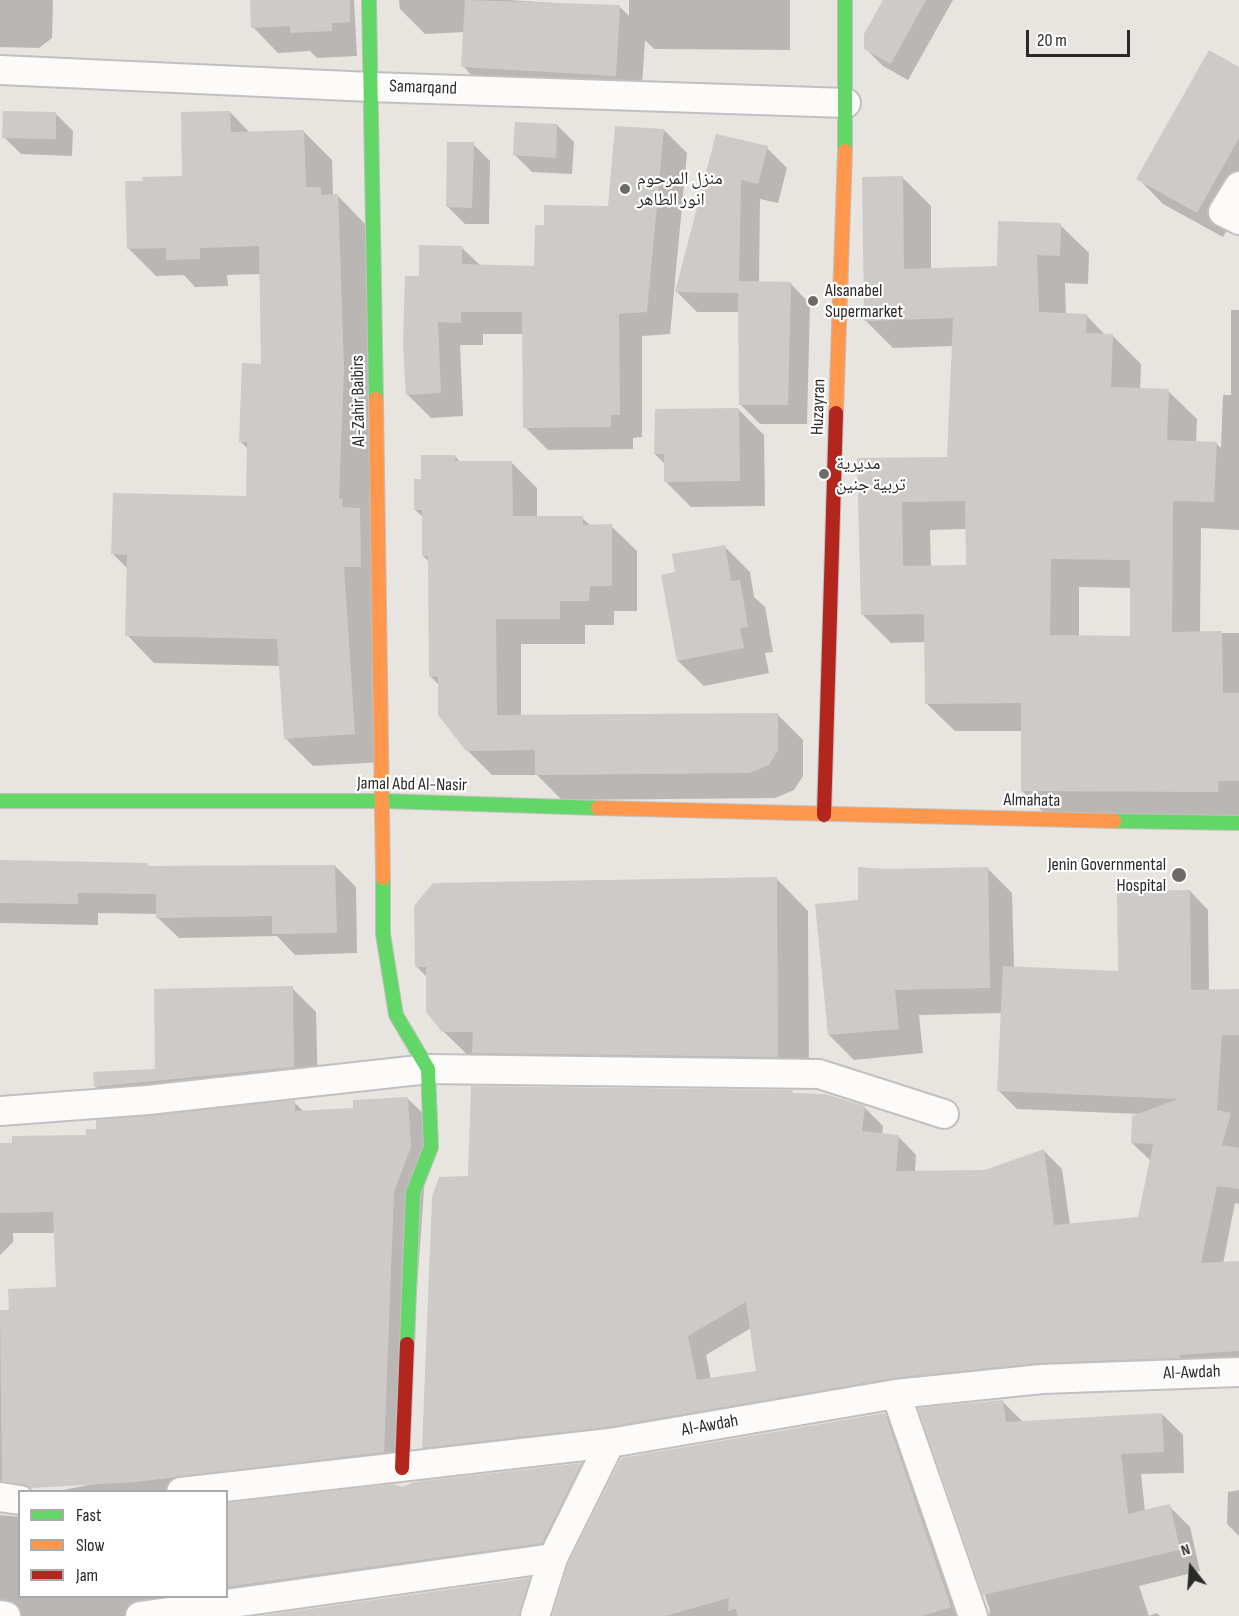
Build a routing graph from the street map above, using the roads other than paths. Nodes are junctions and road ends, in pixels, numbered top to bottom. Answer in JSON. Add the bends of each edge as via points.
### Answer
{"nodes":[{"id":1,"x":369,"y":0,"type":"edge"},
{"id":2,"x":845,"y":0,"type":"edge"},
{"id":3,"x":0,"y":70,"type":"edge"},
{"id":4,"x":371,"y":87,"type":"junction"},
{"id":5,"x":846,"y":102,"type":"junction"},
{"id":6,"x":1239,"y":186,"type":"edge"},
{"id":7,"x":1239,"y":220,"type":"edge"},
{"id":8,"x":0,"y":801,"type":"edge"},
{"id":9,"x":384,"y":801,"type":"junction"},
{"id":10,"x":824,"y":815,"type":"junction"},
{"id":11,"x":1239,"y":823,"type":"edge"},
{"id":12,"x":428,"y":1069,"type":"junction"},
{"id":13,"x":0,"y":1111,"type":"edge"},
{"id":14,"x":944,"y":1114,"type":"dead end"},
{"id":15,"x":1239,"y":1372,"type":"edge"},
{"id":16,"x":896,"y":1394,"type":"junction"},
{"id":17,"x":610,"y":1443,"type":"junction"},
{"id":18,"x":402,"y":1468,"type":"junction"},
{"id":19,"x":191,"y":1490,"type":"edge"},
{"id":20,"x":0,"y":1497,"type":"edge"},
{"id":21,"x":18,"y":1500,"type":"edge"},
{"id":22,"x":553,"y":1558,"type":"junction"},
{"id":23,"x":0,"y":1615,"type":"edge"},
{"id":24,"x":6,"y":1616,"type":"edge"},
{"id":25,"x":140,"y":1616,"type":"edge"},
{"id":26,"x":535,"y":1616,"type":"edge"},
{"id":27,"x":973,"y":1616,"type":"edge"}],
"edges":[{"from":1,"to":4,"type":"street","name":"Al-Zahir Baibirs"},
{"from":2,"to":5,"type":"street","name":"Huzayran"},
{"from":3,"to":4,"type":"street","name":"Samarqand"},
{"from":4,"to":5,"type":"street","name":"Samarqand"},
{"from":4,"to":9,"type":"street","name":"Al-Zahir Baibirs"},
{"from":5,"to":10,"type":"street","name":"Huzayran"},
{"from":6,"to":7,"type":"street","via":[[1222,212]]},
{"from":8,"to":9,"type":"street","name":"Jamal Abd Al-Nasir"},
{"from":9,"to":10,"type":"street","name":"Jamal Abd Al-Nasir"},
{"from":9,"to":12,"type":"street","name":"Al-Zahir Baibirs","via":[[383,934],[388,978],[396,1015]]},
{"from":10,"to":11,"type":"street","name":"Almahata"},
{"from":12,"to":13,"type":"street","via":[[148,1100]]},
{"from":12,"to":14,"type":"street","via":[[819,1074]]},
{"from":12,"to":18,"type":"street","via":[[431,1147],[413,1193]]},
{"from":15,"to":16,"type":"street","name":"Al-Awdah","via":[[1042,1379]]},
{"from":16,"to":17,"type":"street","name":"Al-Awdah"},
{"from":16,"to":27,"type":"street"},
{"from":17,"to":18,"type":"street","name":"Al-Awdah"},
{"from":17,"to":22,"type":"street"},
{"from":18,"to":19,"type":"street","name":"Al-Awdah"},
{"from":20,"to":21,"type":"street"},
{"from":22,"to":25,"type":"street"},
{"from":22,"to":26,"type":"street"},
{"from":23,"to":24,"type":"street"}]}
